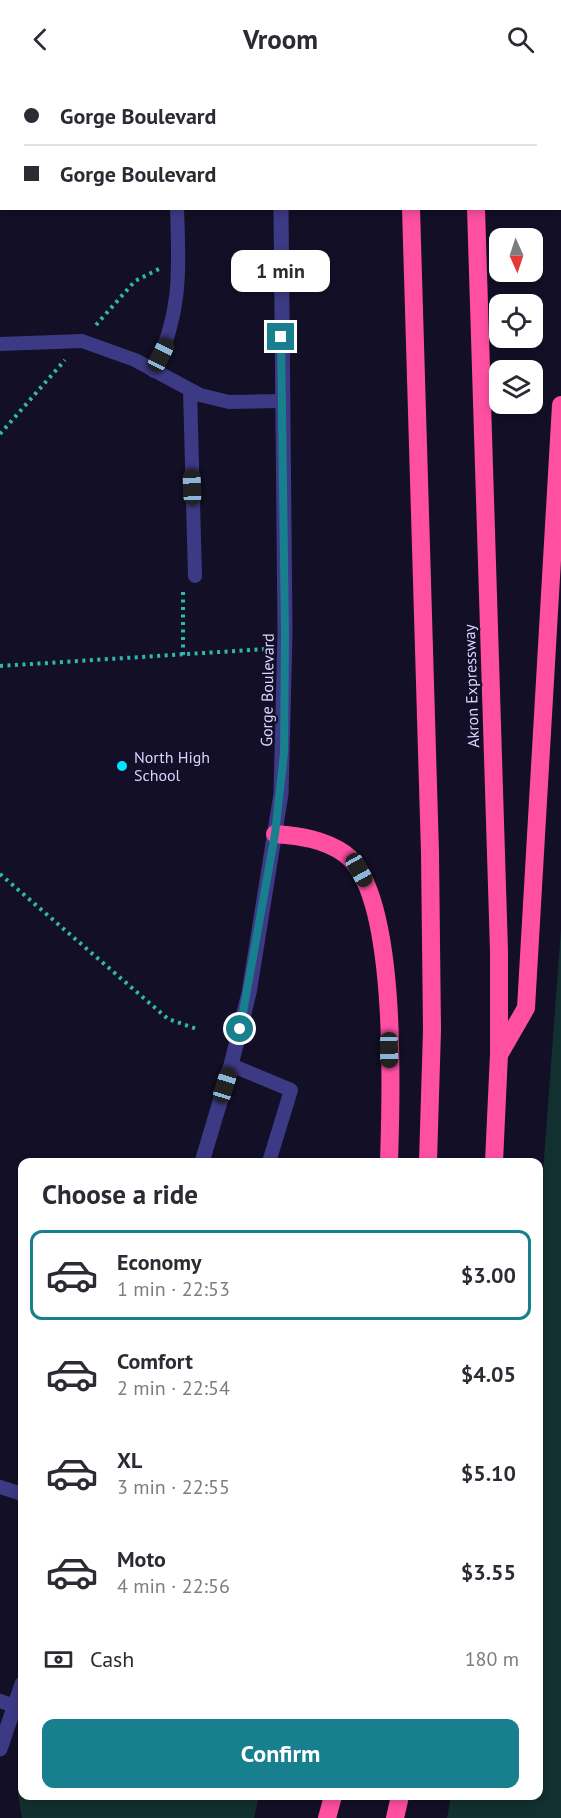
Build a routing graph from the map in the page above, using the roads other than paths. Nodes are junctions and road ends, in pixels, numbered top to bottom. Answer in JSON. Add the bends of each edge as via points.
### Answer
{"nodes":[{"id":1,"x":177,"y":210,"type":"edge"},
{"id":2,"x":281,"y":210,"type":"edge"},
{"id":3,"x":411,"y":210,"type":"edge"},
{"id":4,"x":476,"y":210,"type":"edge"},
{"id":5,"x":0,"y":344,"type":"edge"},
{"id":6,"x":154,"y":370,"type":"junction"},
{"id":7,"x":190,"y":390,"type":"junction"},
{"id":8,"x":281,"y":401,"type":"junction"},
{"id":9,"x":561,"y":405,"type":"edge"},
{"id":10,"x":195,"y":576,"type":"road end"},
{"id":11,"x":275,"y":834,"type":"junction"},
{"id":12,"x":499,"y":1054,"type":"junction"},
{"id":13,"x":231,"y":1065,"type":"junction"},
{"id":14,"x":203,"y":1158,"type":"edge"},
{"id":15,"x":270,"y":1158,"type":"edge"},
{"id":16,"x":389,"y":1158,"type":"edge"},
{"id":17,"x":428,"y":1158,"type":"edge"},
{"id":18,"x":494,"y":1158,"type":"edge"},
{"id":19,"x":0,"y":1487,"type":"edge"},
{"id":20,"x":18,"y":1493,"type":"edge"},
{"id":21,"x":18,"y":1697,"type":"edge"},
{"id":22,"x":0,"y":1701,"type":"edge"},
{"id":23,"x":15,"y":1706,"type":"junction"},
{"id":24,"x":0,"y":1749,"type":"edge"},
{"id":25,"x":332,"y":1800,"type":"edge"},
{"id":26,"x":399,"y":1800,"type":"edge"},
{"id":27,"x":327,"y":1818,"type":"edge"},
{"id":28,"x":395,"y":1818,"type":"edge"}],
"edges":[{"from":1,"to":6,"type":"lane","via":[[174,318]]},
{"from":2,"to":8,"type":"street","name":"Gorge Boulevard"},
{"from":3,"to":17,"type":"highway","via":[[430,853],[432,1030]]},
{"from":4,"to":12,"type":"highway","name":"Akron Expressway","via":[[498,885]]},
{"from":5,"to":6,"type":"lane","via":[[82,341]]},
{"from":6,"to":7,"type":"lane"},
{"from":7,"to":8,"type":"lane","via":[[229,402]]},
{"from":7,"to":10,"type":"lane"},
{"from":8,"to":11,"type":"street","name":"Gorge Boulevard","via":[[284,753]]},
{"from":9,"to":12,"type":"highway","via":[[526,1008]]},
{"from":11,"to":13,"type":"street","name":"Gorge Boulevard","via":[[249,993]]},
{"from":11,"to":16,"type":"highway","via":[[307,837],[327,844],[346,855],[366,884],[379,928],[389,1014]]},
{"from":12,"to":18,"type":"highway","name":"Akron Expressway"},
{"from":13,"to":14,"type":"street","name":"Gorge Boulevard"},
{"from":13,"to":15,"type":"lane","via":[[291,1090]]},
{"from":19,"to":20,"type":"lane"},
{"from":21,"to":23,"type":"street"},
{"from":22,"to":23,"type":"lane"},
{"from":23,"to":24,"type":"street"},
{"from":25,"to":27,"type":"highway"},
{"from":26,"to":28,"type":"highway"}]}
